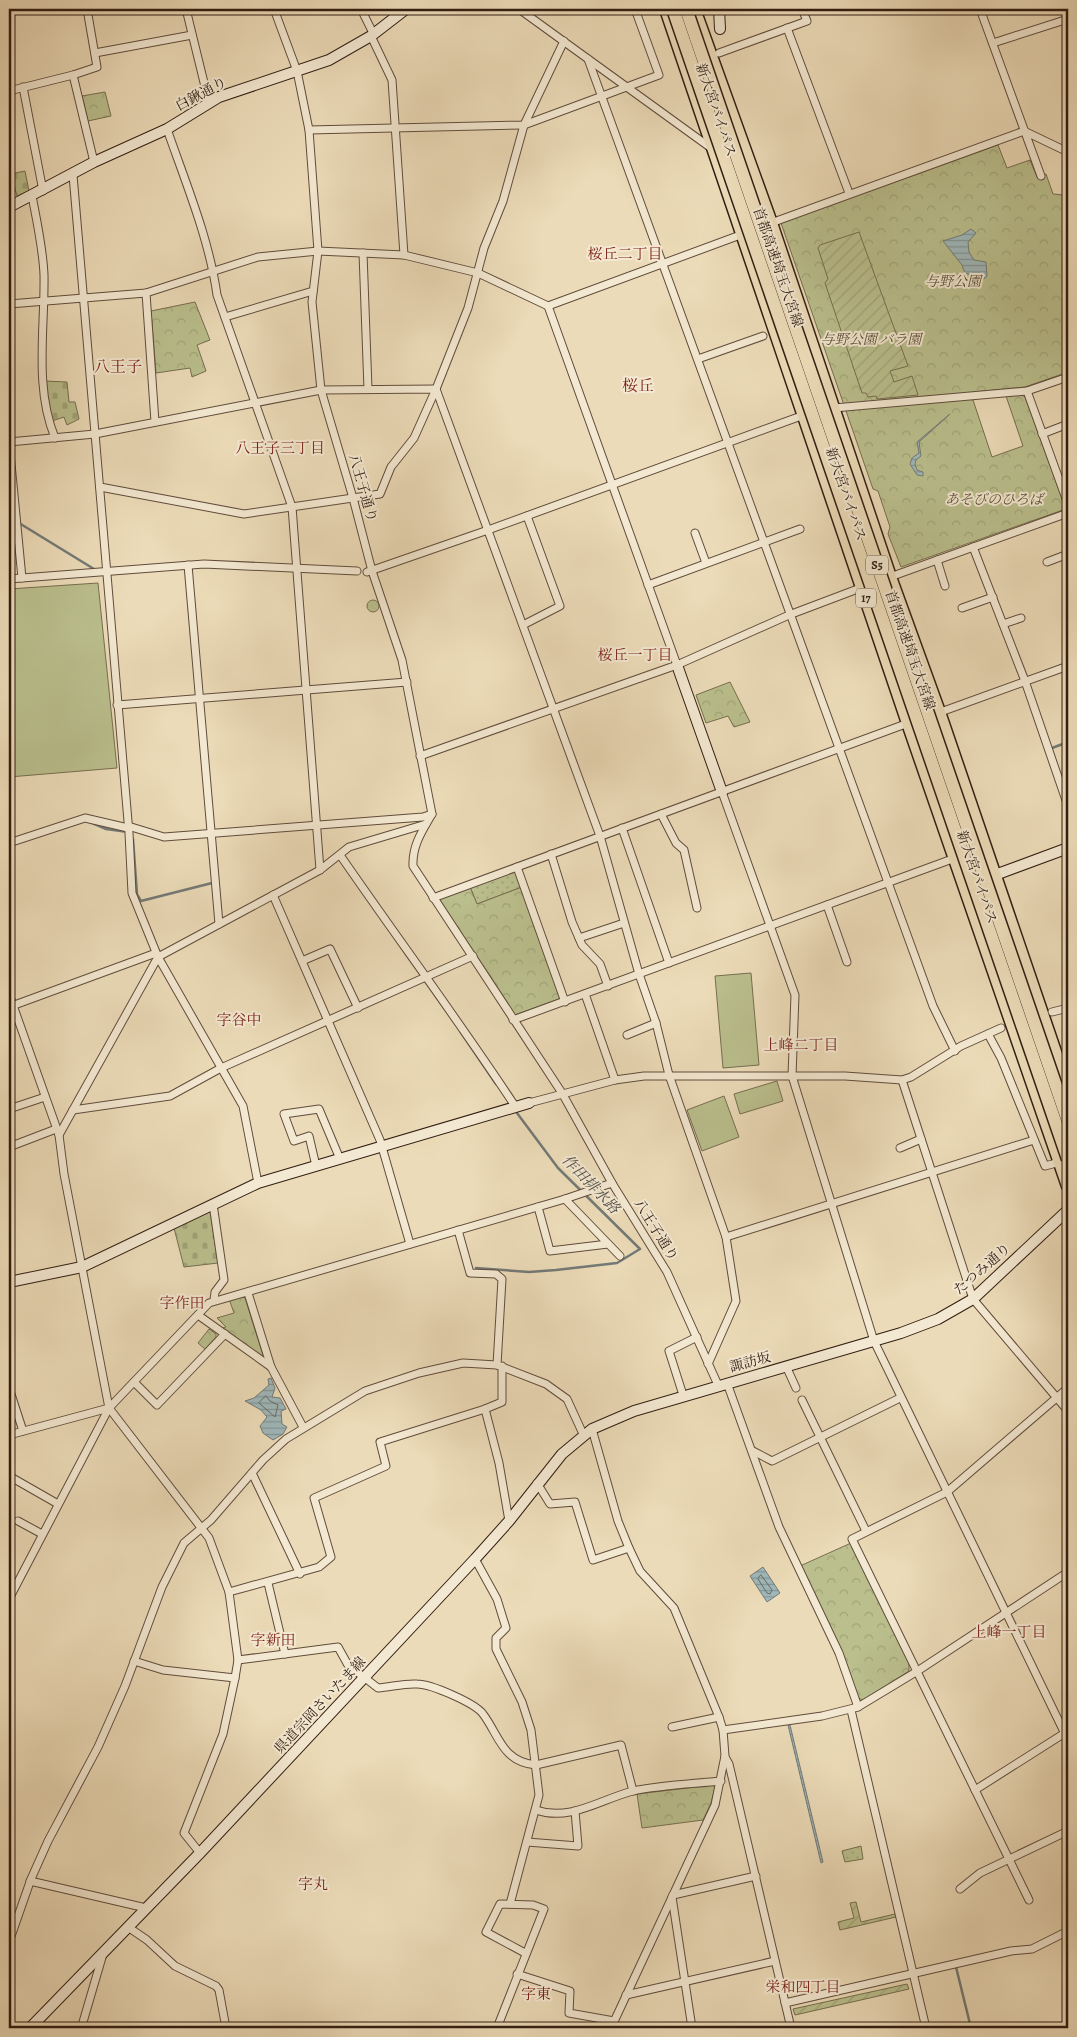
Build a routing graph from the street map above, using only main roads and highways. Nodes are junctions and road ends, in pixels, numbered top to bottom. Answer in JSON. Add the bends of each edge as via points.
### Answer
{"nodes":[{"id":1,"x":406,"y":9,"type":"edge"},
{"id":2,"x":666,"y":9,"type":"edge"},
{"id":3,"x":673,"y":9,"type":"edge"},
{"id":4,"x":686,"y":9,"type":"edge"},
{"id":5,"x":694,"y":9,"type":"edge"},
{"id":6,"x":718,"y":9,"type":"edge"},
{"id":7,"x":720,"y":30,"type":"dead end"},
{"id":8,"x":9,"y":207,"type":"edge"},
{"id":9,"x":677,"y":665,"type":"road end"},
{"id":10,"x":722,"y":792,"type":"road end"},
{"id":11,"x":1068,"y":848,"type":"edge"},
{"id":12,"x":995,"y":875,"type":"junction"},
{"id":13,"x":1068,"y":1090,"type":"edge"},
{"id":14,"x":529,"y":1103,"type":"road end"},
{"id":15,"x":1068,"y":1121,"type":"edge"},
{"id":16,"x":1064,"y":1160,"type":"edge"},
{"id":17,"x":1068,"y":1186,"type":"edge"},
{"id":18,"x":1068,"y":1210,"type":"edge"},
{"id":19,"x":9,"y":1282,"type":"edge"},
{"id":20,"x":874,"y":1341,"type":"joint"},
{"id":21,"x":634,"y":1411,"type":"joint"},
{"id":22,"x":30,"y":2028,"type":"edge"}],
"edges":[{"from":1,"to":8,"type":"main road","name":"白鍬通り","via":[[328,60],[230,93],[167,129],[94,162]]},
{"from":2,"to":16,"type":"highway","name":"新大宮バイパス","number":"17","via":[[908,723]]},
{"from":3,"to":16,"type":"highway","name":"首都高速埼玉大宮線","number":"S5","bridge":true},
{"from":4,"to":15,"type":"highway","name":"首都高速埼玉大宮線","number":"S5","bridge":true},
{"from":5,"to":12,"type":"highway","name":"新大宮バイパス","number":"17"},
{"from":6,"to":7,"type":"main road"},
{"from":9,"to":10,"type":"main road"},
{"from":11,"to":12,"type":"main road"},
{"from":12,"to":13,"type":"highway","name":"新大宮バイパス","number":"17"},
{"from":14,"to":19,"type":"main road","via":[[258,1184],[82,1267]]},
{"from":16,"to":17,"type":"highway","name":"新大宮バイパス","number":"17"},
{"from":18,"to":20,"type":"main road","name":"たつみ通り","via":[[973,1299],[920,1327]]},
{"from":20,"to":21,"type":"main road","name":"諏訪坂"},
{"from":21,"to":22,"type":"main road","name":"県道宗岡さいたま線","via":[[588,1431],[552,1464],[475,1559],[200,1853]]}]}
